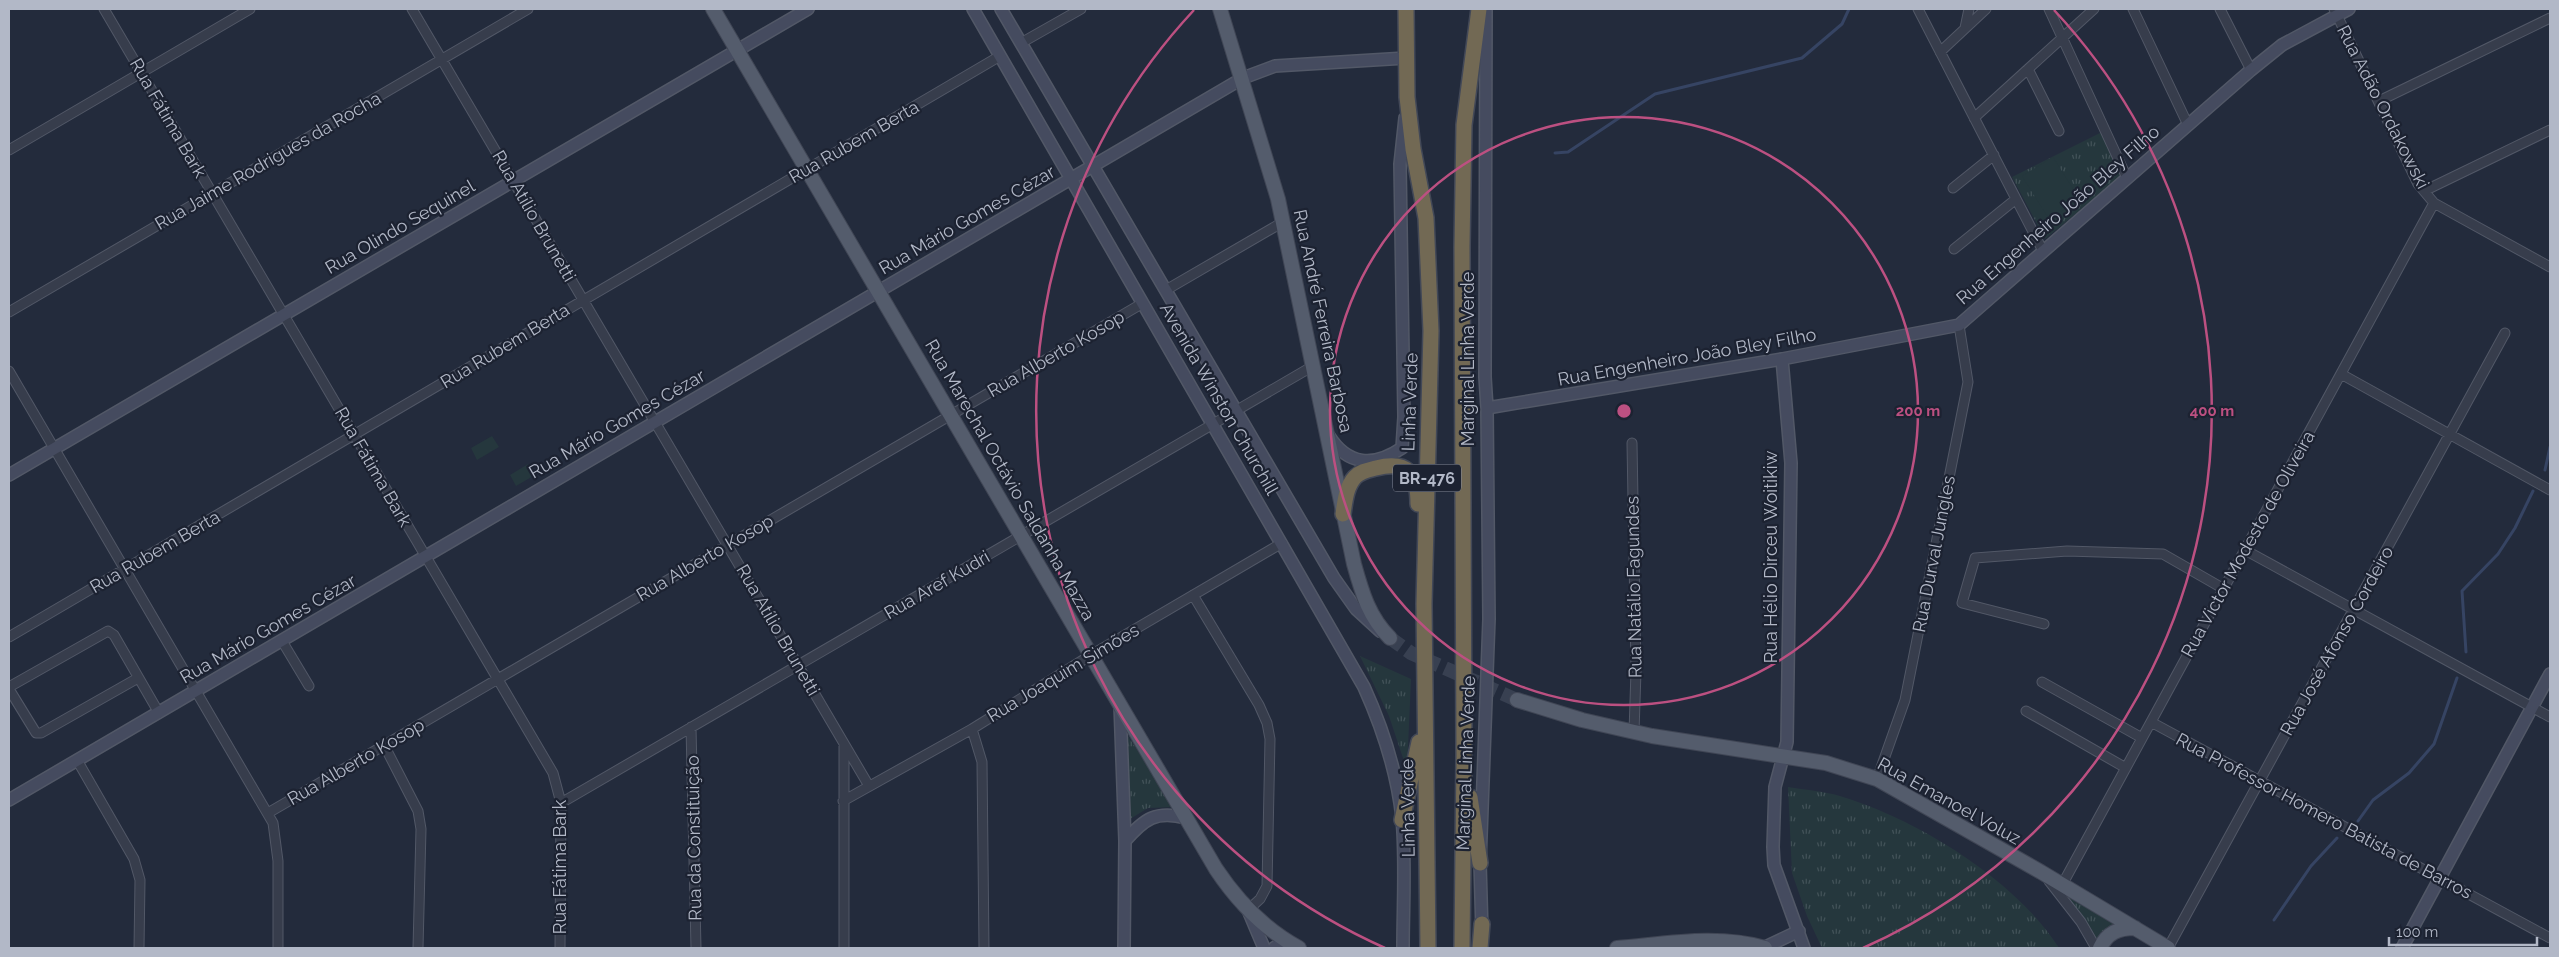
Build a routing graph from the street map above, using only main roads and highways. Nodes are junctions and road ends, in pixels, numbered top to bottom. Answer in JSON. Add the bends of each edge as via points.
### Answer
{"nodes":[{"id":1,"x":713,"y":9,"type":"edge"},
{"id":2,"x":1220,"y":9,"type":"edge"},
{"id":3,"x":1406,"y":9,"type":"edge"},
{"id":4,"x":1479,"y":9,"type":"edge"},
{"id":5,"x":1343,"y":514,"type":"junction"},
{"id":6,"x":1424,"y":604,"type":"junction"},
{"id":7,"x":1390,"y":638,"type":"tunnel mouth"},
{"id":8,"x":1517,"y":700,"type":"tunnel mouth"},
{"id":9,"x":1424,"y":719,"type":"junction"},
{"id":10,"x":1464,"y":755,"type":"junction"},
{"id":11,"x":1402,"y":820,"type":"road end"},
{"id":12,"x":1480,"y":863,"type":"road end"},
{"id":13,"x":1482,"y":924,"type":"road end"},
{"id":14,"x":2135,"y":928,"type":"junction"},
{"id":15,"x":1280,"y":944,"type":"edge"},
{"id":16,"x":1299,"y":948,"type":"edge"},
{"id":17,"x":1428,"y":948,"type":"edge"},
{"id":18,"x":1462,"y":948,"type":"edge"},
{"id":19,"x":1481,"y":948,"type":"edge"},
{"id":20,"x":1617,"y":948,"type":"edge"},
{"id":21,"x":1764,"y":948,"type":"edge"},
{"id":22,"x":2098,"y":948,"type":"edge"},
{"id":23,"x":2168,"y":948,"type":"edge"}],
"edges":[{"from":1,"to":15,"type":"main road","name":"Rua Marechal Octávio Saldanha Mazza","via":[[1216,869]]},
{"from":2,"to":5,"type":"main road","name":"Rua André Ferreira Barbosa","via":[[1269,162]]},
{"from":3,"to":6,"type":"highway","name":"Linha Verde","number":"BR-476","via":[[1407,97],[1428,241],[1431,331]]},
{"from":4,"to":10,"type":"highway","number":"BR-476","via":[[1464,134]]},
{"from":5,"to":6,"type":"highway","via":[[1348,488],[1362,471],[1388,465],[1403,466],[1412,474],[1418,491],[1419,588]]},
{"from":5,"to":7,"type":"main road","name":"Rua André Ferreira Barbosa","via":[[1363,599],[1373,618]]},
{"from":6,"to":9,"type":"highway","name":"Linha Verde","number":"BR-476"},
{"from":8,"to":14,"type":"main road","name":"Rua Emanoel Voluz","via":[[1634,732],[1826,762],[1877,779]]},
{"from":9,"to":11,"type":"highway"},
{"from":9,"to":17,"type":"highway","name":"Linha Verde","number":"BR-476"},
{"from":10,"to":12,"type":"highway"},
{"from":10,"to":18,"type":"highway","number":"BR-476"},
{"from":13,"to":19,"type":"highway"},
{"from":14,"to":22,"type":"main road","via":[[2123,928],[2112,933]]},
{"from":14,"to":23,"type":"main road","name":"Rua Emanoel Voluz"},
{"from":15,"to":16,"type":"main road","name":"Rua Marechal Octávio Saldanha Mazza"},
{"from":20,"to":21,"type":"main road","via":[[1710,941],[1742,942]]}]}
